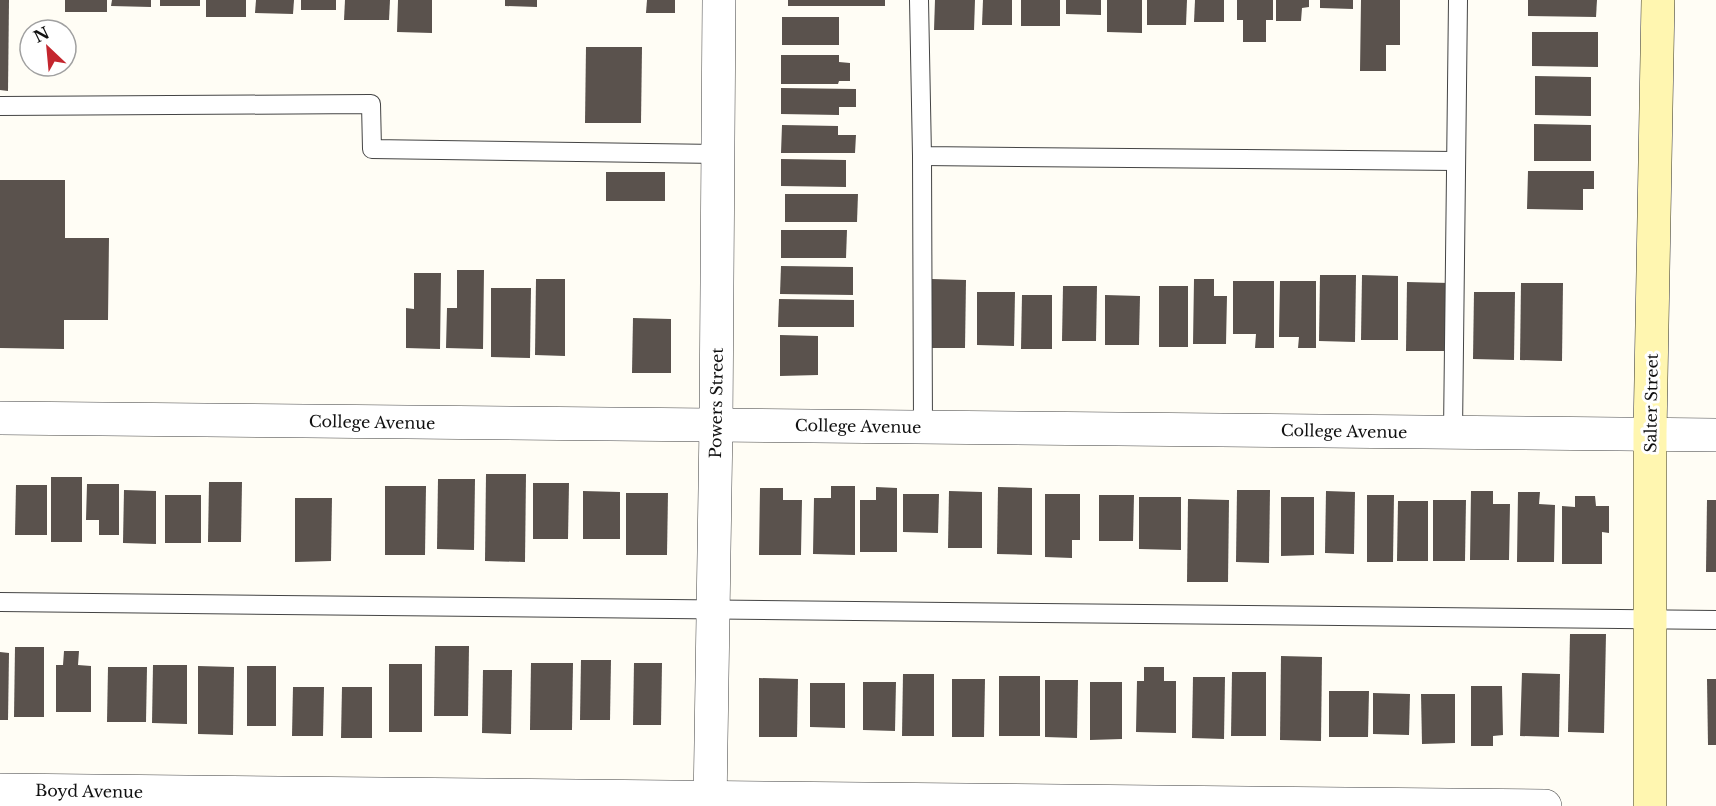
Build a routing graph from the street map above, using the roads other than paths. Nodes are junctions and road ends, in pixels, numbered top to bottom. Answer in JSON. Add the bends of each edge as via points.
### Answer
{"nodes":[{"id":1,"x":719,"y":0,"type":"edge"},
{"id":2,"x":919,"y":0,"type":"edge"},
{"id":3,"x":1458,"y":0,"type":"edge"},
{"id":4,"x":1658,"y":0,"type":"edge"},
{"id":5,"x":0,"y":106,"type":"edge"},
{"id":6,"x":718,"y":154,"type":"junction"},
{"id":7,"x":922,"y":156,"type":"junction"},
{"id":8,"x":1456,"y":160,"type":"junction"},
{"id":9,"x":0,"y":418,"type":"edge"},
{"id":10,"x":716,"y":425,"type":"junction"},
{"id":11,"x":923,"y":427,"type":"junction"},
{"id":12,"x":1454,"y":432,"type":"junction"},
{"id":13,"x":1650,"y":434,"type":"junction"},
{"id":14,"x":1716,"y":435,"type":"edge"},
{"id":15,"x":0,"y":602,"type":"edge"},
{"id":16,"x":713,"y":609,"type":"junction"},
{"id":17,"x":1650,"y":620,"type":"junction"},
{"id":18,"x":1716,"y":620,"type":"edge"},
{"id":19,"x":0,"y":790,"type":"edge"},
{"id":20,"x":710,"y":801,"type":"edge"},
{"id":21,"x":1545,"y":806,"type":"edge"},
{"id":22,"x":1650,"y":806,"type":"edge"}],
"edges":[{"from":1,"to":6,"type":"street","name":"Powers Street"},
{"from":2,"to":7,"type":"lane"},
{"from":3,"to":8,"type":"lane"},
{"from":4,"to":13,"type":"main road","name":"Salter Street"},
{"from":5,"to":6,"type":"lane","via":[[371,104],[372,148]]},
{"from":6,"to":10,"type":"street","name":"Powers Street"},
{"from":7,"to":8,"type":"lane"},
{"from":7,"to":11,"type":"lane"},
{"from":8,"to":12,"type":"lane"},
{"from":9,"to":10,"type":"street","name":"College Avenue"},
{"from":10,"to":11,"type":"street","name":"College Avenue"},
{"from":10,"to":16,"type":"street","name":"Powers Street"},
{"from":11,"to":12,"type":"street","name":"College Avenue"},
{"from":12,"to":13,"type":"street","name":"College Avenue"},
{"from":13,"to":14,"type":"street","name":"College Avenue"},
{"from":13,"to":17,"type":"main road","name":"Salter Street"},
{"from":15,"to":16,"type":"lane"},
{"from":16,"to":17,"type":"lane"},
{"from":16,"to":20,"type":"street","name":"Powers Street"},
{"from":17,"to":18,"type":"lane"},
{"from":17,"to":22,"type":"main road","name":"Salter Street"},
{"from":19,"to":20,"type":"street","name":"Boyd Avenue"},
{"from":20,"to":21,"type":"street","name":"Boyd Avenue"}]}
